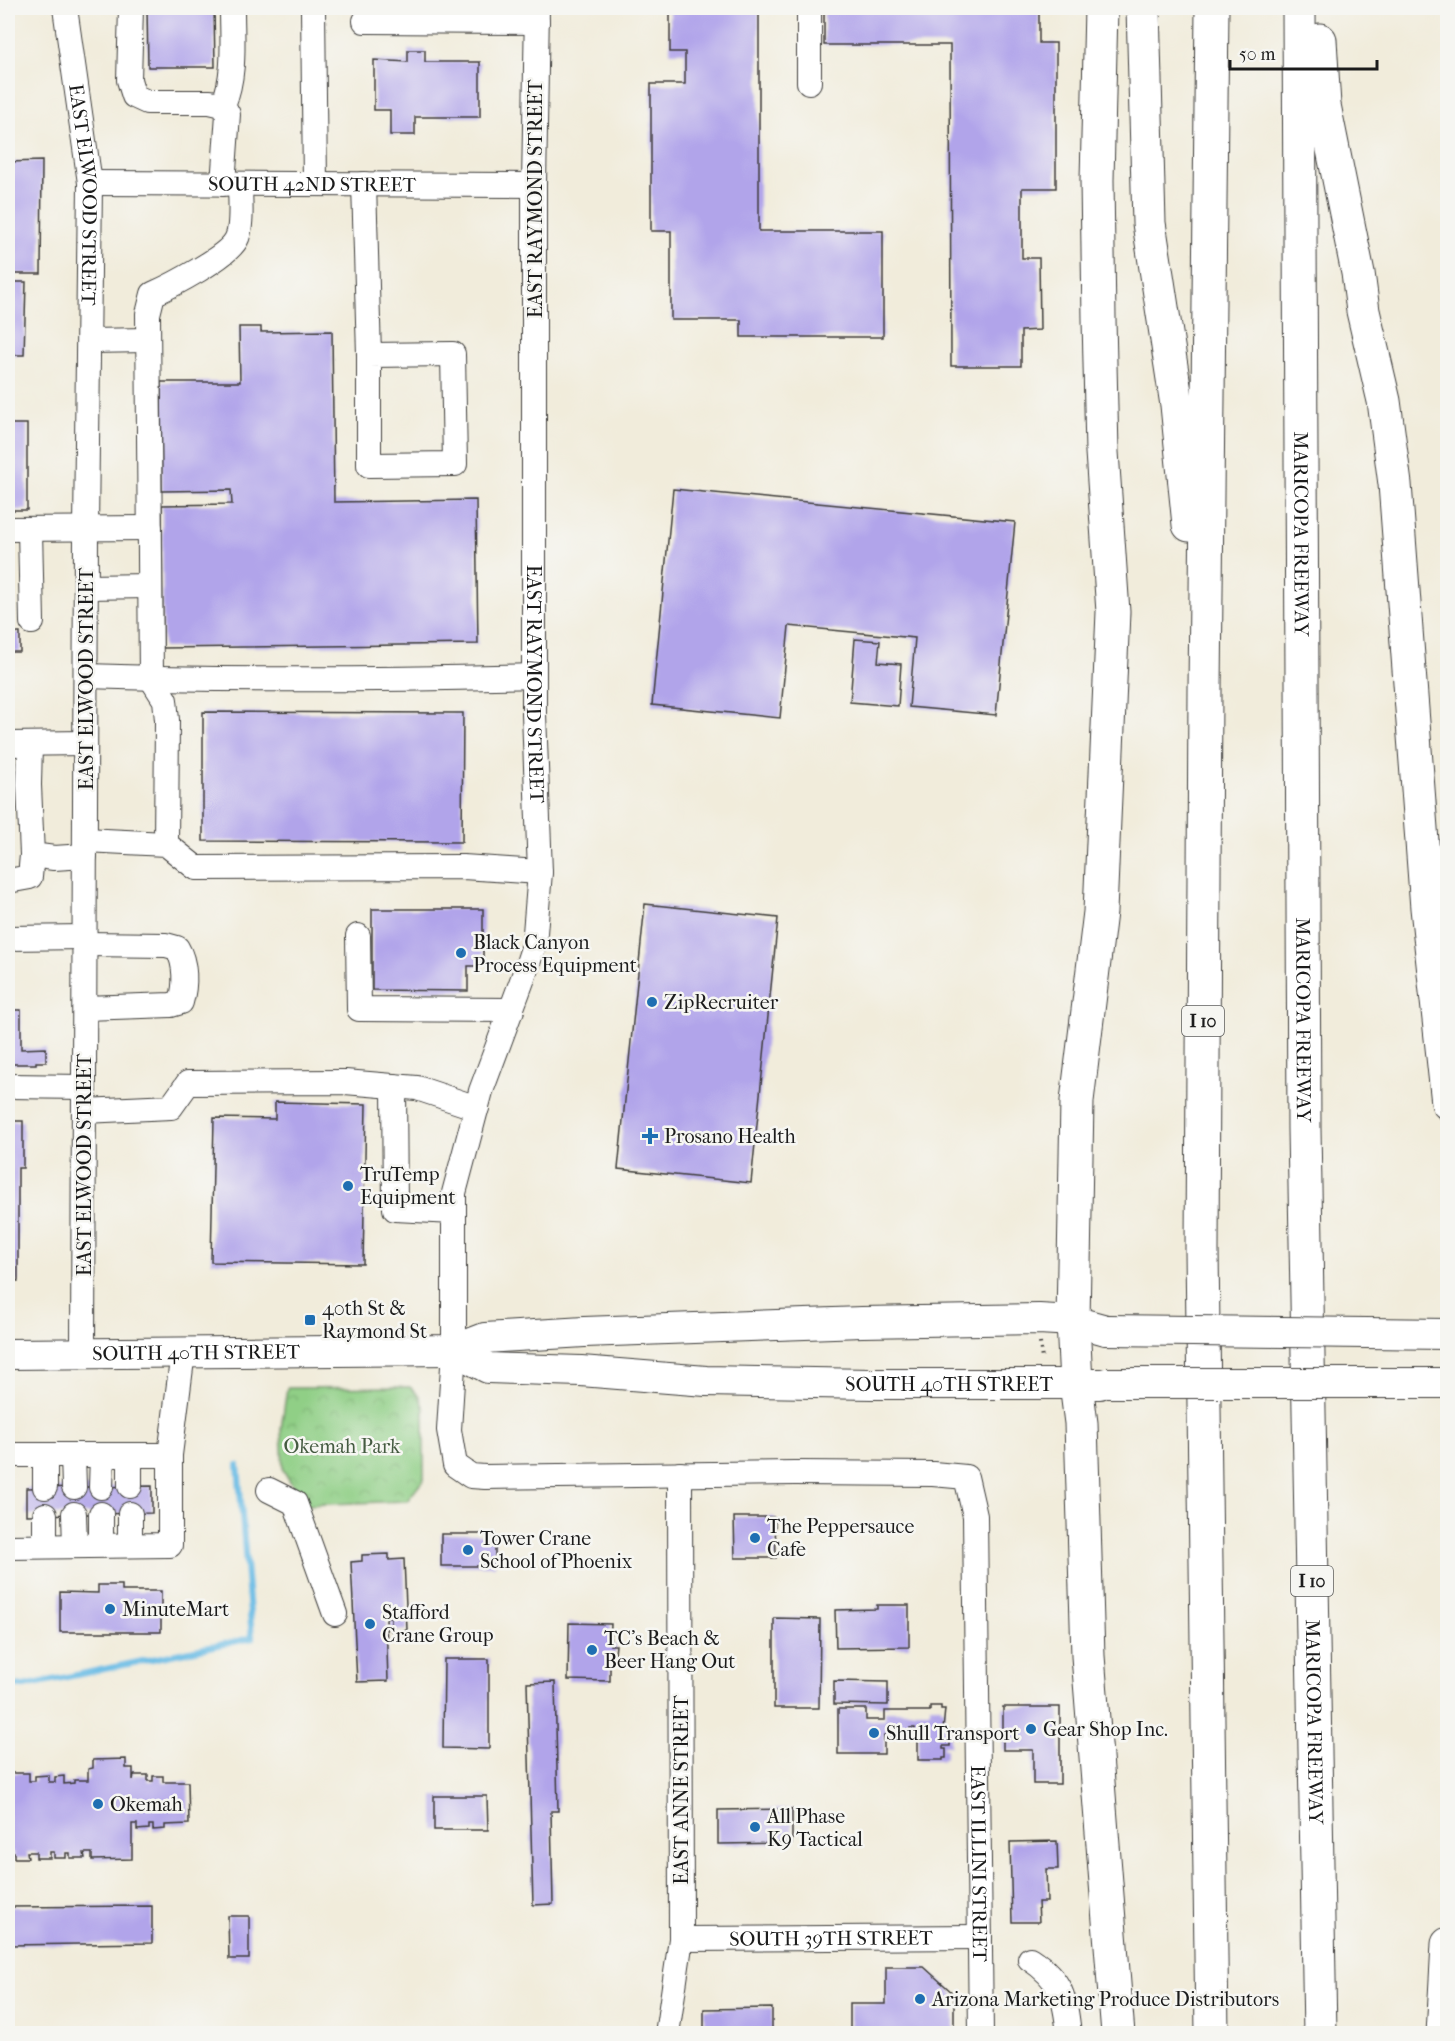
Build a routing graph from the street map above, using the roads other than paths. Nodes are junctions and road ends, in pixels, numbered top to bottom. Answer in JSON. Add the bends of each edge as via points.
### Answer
{"nodes":[{"id":1,"x":65,"y":8,"type":"edge"},
{"id":2,"x":131,"y":8,"type":"edge"},
{"id":3,"x":232,"y":8,"type":"edge"},
{"id":4,"x":312,"y":8,"type":"edge"},
{"id":5,"x":809,"y":8,"type":"edge"},
{"id":6,"x":1101,"y":8,"type":"edge"},
{"id":7,"x":1143,"y":8,"type":"edge"},
{"id":8,"x":1212,"y":8,"type":"edge"},
{"id":9,"x":1299,"y":8,"type":"edge"},
{"id":10,"x":1317,"y":8,"type":"edge"},
{"id":11,"x":537,"y":15,"type":"edge"},
{"id":12,"x":365,"y":21,"type":"dead end"},
{"id":13,"x":808,"y":82,"type":"dead end"},
{"id":14,"x":223,"y":105,"type":"junction"},
{"id":15,"x":90,"y":183,"type":"junction"},
{"id":16,"x":232,"y":184,"type":"junction"},
{"id":17,"x":315,"y":184,"type":"junction"},
{"id":18,"x":364,"y":184,"type":"junction"},
{"id":19,"x":534,"y":185,"type":"junction"},
{"id":20,"x":148,"y":340,"type":"junction"},
{"id":21,"x":89,"y":341,"type":"junction"},
{"id":22,"x":369,"y":355,"type":"junction"},
{"id":23,"x":150,"y":528,"type":"junction"},
{"id":24,"x":19,"y":529,"type":"edge"},
{"id":25,"x":86,"y":529,"type":"junction"},
{"id":26,"x":150,"y":586,"type":"junction"},
{"id":27,"x":86,"y":587,"type":"junction"},
{"id":28,"x":32,"y":622,"type":"dead end"},
{"id":29,"x":86,"y":676,"type":"junction"},
{"id":30,"x":534,"y":676,"type":"junction"},
{"id":31,"x":151,"y":678,"type":"junction"},
{"id":32,"x":1205,"y":690,"type":"junction"},
{"id":33,"x":86,"y":743,"type":"junction"},
{"id":34,"x":19,"y":744,"type":"edge"},
{"id":35,"x":166,"y":844,"type":"junction"},
{"id":36,"x":86,"y":848,"type":"junction"},
{"id":37,"x":32,"y":855,"type":"junction"},
{"id":38,"x":540,"y":872,"type":"junction"},
{"id":39,"x":8,"y":881,"type":"edge"},
{"id":40,"x":358,"y":936,"type":"dead end"},
{"id":41,"x":8,"y":938,"type":"edge"},
{"id":42,"x":86,"y":940,"type":"junction"},
{"id":43,"x":85,"y":1008,"type":"junction"},
{"id":44,"x":512,"y":1010,"type":"junction"},
{"id":45,"x":8,"y":1086,"type":"edge"},
{"id":46,"x":394,"y":1086,"type":"junction"},
{"id":47,"x":84,"y":1087,"type":"junction"},
{"id":48,"x":1448,"y":1103,"type":"edge"},
{"id":49,"x":477,"y":1108,"type":"junction"},
{"id":50,"x":84,"y":1111,"type":"junction"},
{"id":51,"x":454,"y":1212,"type":"junction"},
{"id":52,"x":1073,"y":1321,"type":"junction"},
{"id":53,"x":1448,"y":1334,"type":"edge"},
{"id":54,"x":454,"y":1350,"type":"junction"},
{"id":55,"x":183,"y":1352,"type":"junction"},
{"id":56,"x":83,"y":1353,"type":"junction"},
{"id":57,"x":8,"y":1354,"type":"edge"},
{"id":58,"x":1448,"y":1383,"type":"edge"},
{"id":59,"x":1092,"y":1384,"type":"junction"},
{"id":60,"x":8,"y":1455,"type":"edge"},
{"id":61,"x":45,"y":1455,"type":"junction"},
{"id":62,"x":74,"y":1455,"type":"junction"},
{"id":63,"x":102,"y":1455,"type":"junction"},
{"id":64,"x":130,"y":1455,"type":"junction"},
{"id":65,"x":170,"y":1455,"type":"junction"},
{"id":66,"x":680,"y":1474,"type":"junction"},
{"id":67,"x":130,"y":1486,"type":"dead end"},
{"id":68,"x":45,"y":1487,"type":"dead end"},
{"id":69,"x":74,"y":1487,"type":"dead end"},
{"id":70,"x":101,"y":1487,"type":"dead end"},
{"id":71,"x":269,"y":1490,"type":"dead end"},
{"id":72,"x":74,"y":1514,"type":"dead end"},
{"id":73,"x":101,"y":1514,"type":"dead end"},
{"id":74,"x":130,"y":1514,"type":"dead end"},
{"id":75,"x":45,"y":1515,"type":"dead end"},
{"id":76,"x":101,"y":1545,"type":"junction"},
{"id":77,"x":130,"y":1545,"type":"junction"},
{"id":78,"x":45,"y":1546,"type":"junction"},
{"id":79,"x":75,"y":1546,"type":"junction"},
{"id":80,"x":8,"y":1547,"type":"edge"},
{"id":81,"x":336,"y":1614,"type":"dead end"},
{"id":82,"x":980,"y":1937,"type":"junction"},
{"id":83,"x":681,"y":1939,"type":"junction"},
{"id":84,"x":1448,"y":1944,"type":"edge"},
{"id":85,"x":1030,"y":1959,"type":"dead end"},
{"id":86,"x":667,"y":2034,"type":"edge"},
{"id":87,"x":981,"y":2034,"type":"edge"},
{"id":88,"x":1069,"y":2034,"type":"edge"},
{"id":89,"x":1118,"y":2034,"type":"edge"},
{"id":90,"x":1212,"y":2034,"type":"edge"},
{"id":91,"x":1320,"y":2034,"type":"edge"},
{"id":92,"x":1443,"y":2034,"type":"edge"}],
"edges":[{"from":1,"to":15,"type":"street","name":"EAST ELWOOD STREET"},
{"from":2,"to":14,"type":"street","via":[[129,80],[134,96],[147,102]]},
{"from":3,"to":14,"type":"street","via":[[232,69]]},
{"from":4,"to":17,"type":"street"},
{"from":5,"to":13,"type":"street"},
{"from":6,"to":52,"type":"highway","via":[[1097,180],[1102,452],[1113,612],[1100,912],[1077,1101]]},
{"from":7,"to":32,"type":"highway","via":[[1149,223],[1177,405]]},
{"from":8,"to":32,"type":"highway","number":"I 10"},
{"from":9,"to":91,"type":"highway","name":"MARICOPA FREEWAY","number":"I 10","via":[[1304,1117]]},
{"from":10,"to":48,"type":"highway","via":[[1324,105],[1384,401],[1393,472],[1427,908]]},
{"from":11,"to":12,"type":"street"},
{"from":11,"to":19,"type":"street","name":"EAST RAYMOND STREET"},
{"from":14,"to":16,"type":"street","via":[[228,114]]},
{"from":15,"to":16,"type":"street","name":"SOUTH 42ND STREET"},
{"from":15,"to":21,"type":"street","name":"EAST ELWOOD STREET"},
{"from":16,"to":17,"type":"street","name":"SOUTH 42ND STREET"},
{"from":16,"to":20,"type":"street","via":[[240,222],[237,240],[227,251],[153,294]]},
{"from":17,"to":18,"type":"street","name":"SOUTH 42ND STREET"},
{"from":18,"to":19,"type":"street","name":"SOUTH 42ND STREET"},
{"from":18,"to":22,"type":"street"},
{"from":19,"to":30,"type":"street","name":"EAST RAYMOND STREET"},
{"from":20,"to":21,"type":"street"},
{"from":20,"to":23,"type":"street"},
{"from":21,"to":25,"type":"street","name":"EAST ELWOOD STREET"},
{"from":22,"to":22,"type":"street","via":[[453,354],[455,465],[369,465]]},
{"from":23,"to":25,"type":"street"},
{"from":23,"to":26,"type":"street"},
{"from":24,"to":25,"type":"street"},
{"from":24,"to":28,"type":"street"},
{"from":25,"to":27,"type":"street","name":"EAST ELWOOD STREET"},
{"from":26,"to":27,"type":"street"},
{"from":26,"to":31,"type":"street"},
{"from":27,"to":29,"type":"street","name":"EAST ELWOOD STREET"},
{"from":29,"to":31,"type":"street"},
{"from":29,"to":33,"type":"street","name":"EAST ELWOOD STREET"},
{"from":30,"to":31,"type":"street"},
{"from":30,"to":38,"type":"street","name":"EAST RAYMOND STREET"},
{"from":31,"to":35,"type":"street","via":[[165,700],[167,720]]},
{"from":32,"to":90,"type":"highway","number":"I 10","via":[[1202,1250]]},
{"from":33,"to":34,"type":"street"},
{"from":33,"to":36,"type":"street","name":"EAST ELWOOD STREET"},
{"from":34,"to":37,"type":"street","via":[[29,785]]},
{"from":35,"to":36,"type":"street"},
{"from":35,"to":38,"type":"street","via":[[196,868],[463,867]]},
{"from":36,"to":37,"type":"street","via":[[54,858]]},
{"from":36,"to":42,"type":"street","name":"EAST ELWOOD STREET"},
{"from":37,"to":39,"type":"street","via":[[30,877]]},
{"from":38,"to":44,"type":"street","name":"EAST RAYMOND STREET","via":[[534,945]]},
{"from":40,"to":44,"type":"street","via":[[359,1009]]},
{"from":41,"to":42,"type":"street"},
{"from":42,"to":43,"type":"street","name":"EAST ELWOOD STREET"},
{"from":42,"to":43,"type":"street","via":[[177,948],[183,957],[184,991],[181,1002],[171,1005]]},
{"from":43,"to":47,"type":"street","name":"EAST ELWOOD STREET"},
{"from":44,"to":49,"type":"street","name":"EAST RAYMOND STREET"},
{"from":45,"to":47,"type":"street"},
{"from":46,"to":49,"type":"street","via":[[417,1088]]},
{"from":46,"to":50,"type":"street","via":[[345,1082],[188,1083],[171,1107]]},
{"from":46,"to":51,"type":"street","via":[[395,1209]]},
{"from":47,"to":50,"type":"street","name":"EAST ELWOOD STREET"},
{"from":49,"to":51,"type":"street","name":"EAST RAYMOND STREET","via":[[454,1193]]},
{"from":50,"to":56,"type":"street","name":"EAST ELWOOD STREET"},
{"from":51,"to":54,"type":"street","name":"EAST RAYMOND STREET"},
{"from":52,"to":53,"type":"main road","name":"SOUTH 40TH STREET","bridge":true,"via":[[1106,1330]]},
{"from":52,"to":54,"type":"main road","name":"SOUTH 40TH STREET","via":[[1039,1318],[584,1332],[485,1338]]},
{"from":52,"to":59,"type":"highway"},
{"from":54,"to":55,"type":"main road","name":"SOUTH 40TH STREET"},
{"from":54,"to":59,"type":"main road","name":"SOUTH 40TH STREET","via":[[488,1368],[706,1382]]},
{"from":54,"to":66,"type":"street","via":[[449,1430],[455,1465],[471,1476]]},
{"from":55,"to":56,"type":"main road","name":"SOUTH 40TH STREET"},
{"from":55,"to":65,"type":"street"},
{"from":56,"to":57,"type":"main road","name":"SOUTH 40TH STREET"},
{"from":58,"to":59,"type":"main road","name":"SOUTH 40TH STREET","bridge":true},
{"from":59,"to":89,"type":"highway","via":[[1081,1423],[1088,1656]]},
{"from":60,"to":61,"type":"street"},
{"from":61,"to":62,"type":"street"},
{"from":61,"to":68,"type":"street"},
{"from":62,"to":63,"type":"street"},
{"from":62,"to":69,"type":"street"},
{"from":63,"to":64,"type":"street"},
{"from":63,"to":70,"type":"street"},
{"from":64,"to":65,"type":"street"},
{"from":64,"to":67,"type":"street"},
{"from":65,"to":77,"type":"street","via":[[170,1545]]},
{"from":66,"to":82,"type":"street","name":"EAST ILLINI STREET","via":[[966,1477],[975,1516]]},
{"from":66,"to":83,"type":"street","name":"EAST ANNE STREET"},
{"from":71,"to":81,"type":"street","via":[[295,1503]]},
{"from":72,"to":79,"type":"street"},
{"from":73,"to":76,"type":"street"},
{"from":74,"to":77,"type":"street"},
{"from":75,"to":78,"type":"street"},
{"from":76,"to":77,"type":"street"},
{"from":76,"to":79,"type":"street"},
{"from":78,"to":79,"type":"street"},
{"from":78,"to":80,"type":"street"},
{"from":82,"to":83,"type":"street","name":"SOUTH 39TH STREET"},
{"from":82,"to":87,"type":"street","name":"EAST ILLINI STREET"},
{"from":83,"to":86,"type":"street","name":"EAST ANNE STREET"},
{"from":84,"to":92,"type":"highway"},
{"from":85,"to":88,"type":"street","via":[[1060,1987]]}]}
